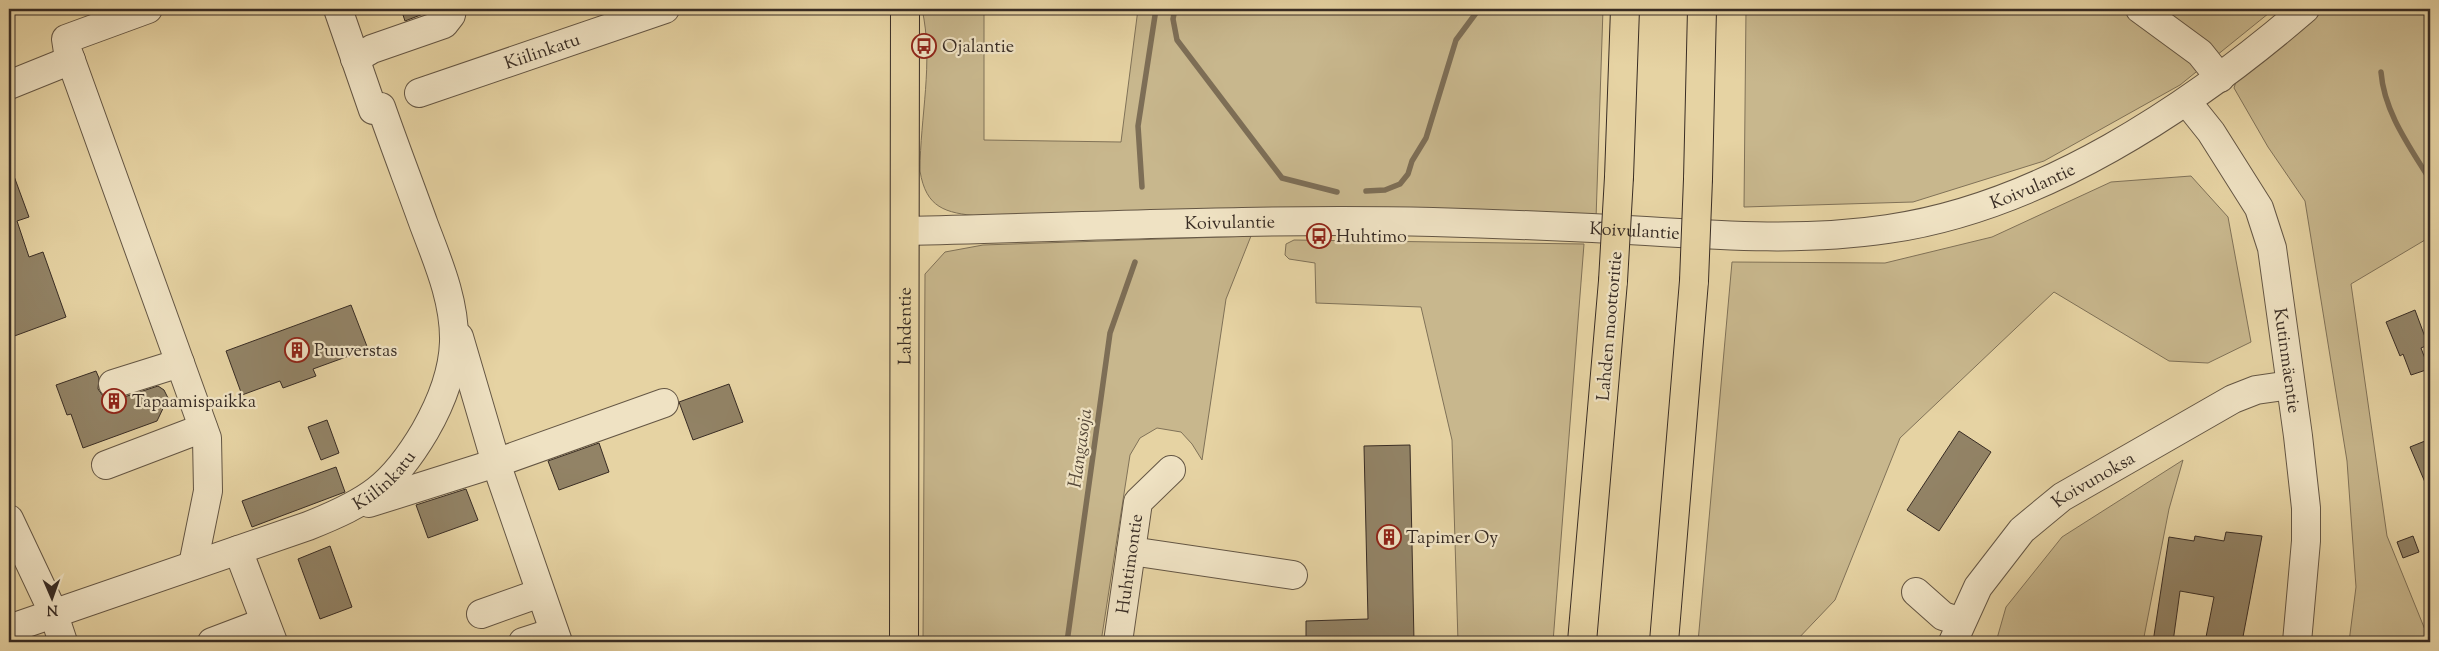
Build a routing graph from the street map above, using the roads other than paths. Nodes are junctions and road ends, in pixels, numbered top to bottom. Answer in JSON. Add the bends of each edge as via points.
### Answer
{"nodes":[{"id":1,"x":148,"y":9,"type":"edge"},
{"id":2,"x":338,"y":9,"type":"edge"},
{"id":3,"x":452,"y":9,"type":"edge"},
{"id":4,"x":665,"y":9,"type":"edge"},
{"id":5,"x":906,"y":9,"type":"edge"},
{"id":6,"x":1625,"y":9,"type":"edge"},
{"id":7,"x":1702,"y":9,"type":"edge"},
{"id":8,"x":2140,"y":9,"type":"edge"},
{"id":9,"x":2304,"y":9,"type":"edge"},
{"id":10,"x":355,"y":59,"type":"junction"},
{"id":11,"x":71,"y":60,"type":"junction"},
{"id":12,"x":2220,"y":78,"type":"junction"},
{"id":13,"x":9,"y":85,"type":"edge"},
{"id":14,"x":419,"y":93,"type":"dead end"},
{"id":15,"x":2187,"y":102,"type":"junction"},
{"id":16,"x":905,"y":231,"type":"junction"},
{"id":17,"x":453,"y":318,"type":"junction"},
{"id":18,"x":180,"y":363,"type":"junction"},
{"id":19,"x":113,"y":384,"type":"dead end"},
{"id":20,"x":2290,"y":385,"type":"junction"},
{"id":21,"x":664,"y":403,"type":"dead end"},
{"id":22,"x":203,"y":428,"type":"junction"},
{"id":23,"x":496,"y":463,"type":"junction"},
{"id":24,"x":106,"y":465,"type":"dead end"},
{"id":25,"x":1171,"y":470,"type":"dead end"},
{"id":26,"x":351,"y":509,"type":"junction"},
{"id":27,"x":9,"y":519,"type":"edge"},
{"id":28,"x":238,"y":550,"type":"junction"},
{"id":29,"x":1131,"y":551,"type":"junction"},
{"id":30,"x":193,"y":565,"type":"junction"},
{"id":31,"x":1292,"y":576,"type":"dead end"},
{"id":32,"x":540,"y":592,"type":"junction"},
{"id":33,"x":1916,"y":592,"type":"dead end"},
{"id":34,"x":53,"y":612,"type":"junction"},
{"id":35,"x":481,"y":614,"type":"dead end"},
{"id":36,"x":9,"y":629,"type":"edge"},
{"id":37,"x":269,"y":632,"type":"edge"},
{"id":38,"x":1957,"y":632,"type":"edge"},
{"id":39,"x":556,"y":637,"type":"edge"},
{"id":40,"x":62,"y":642,"type":"edge"},
{"id":41,"x":212,"y":642,"type":"edge"},
{"id":42,"x":523,"y":642,"type":"edge"},
{"id":43,"x":904,"y":642,"type":"edge"},
{"id":44,"x":1118,"y":642,"type":"edge"},
{"id":45,"x":1582,"y":642,"type":"edge"},
{"id":46,"x":1664,"y":642,"type":"edge"},
{"id":47,"x":2297,"y":642,"type":"edge"}],
"edges":[{"from":1,"to":11,"type":"street","via":[[66,39]]},
{"from":2,"to":10,"type":"street","name":"Kiilinkatu"},
{"from":3,"to":10,"type":"street","via":[[444,24],[372,49]]},
{"from":4,"to":14,"type":"street","name":"Kiilinkatu"},
{"from":5,"to":16,"type":"main road","name":"Lahdentie"},
{"from":6,"to":45,"type":"main road","name":"Lahden moottoritie","bridge":true,"via":[[1613,281]]},
{"from":7,"to":46,"type":"main road","bridge":true,"via":[[1694,281]]},
{"from":8,"to":12,"type":"street","via":[[2200,53]]},
{"from":9,"to":12,"type":"street","name":"Koivulantie"},
{"from":10,"to":17,"type":"street","name":"Kiilinkatu","via":[[445,282]]},
{"from":11,"to":13,"type":"street"},
{"from":11,"to":18,"type":"street"},
{"from":12,"to":15,"type":"street","name":"Koivulantie"},
{"from":15,"to":16,"type":"street","name":"Koivulantie","via":[[2101,154],[2058,175],[1997,200],[1940,218],[1888,229],[1743,237],[1431,222],[1275,222]]},
{"from":15,"to":20,"type":"street","name":"Kutinmäentie","via":[[2211,132],[2259,208],[2272,248]]},
{"from":16,"to":43,"type":"main road","name":"Lahdentie"},
{"from":17,"to":23,"type":"street"},
{"from":17,"to":26,"type":"street","name":"Kiilinkatu","via":[[451,365],[437,410],[394,476]]},
{"from":18,"to":19,"type":"street"},
{"from":18,"to":22,"type":"street"},
{"from":20,"to":38,"type":"street","name":"Koivunoksa","via":[[2256,390],[2233,399],[2062,497],[2022,530],[1978,587]]},
{"from":20,"to":47,"type":"street","name":"Kutinmäentie","via":[[2306,508]]},
{"from":21,"to":23,"type":"street"},
{"from":22,"to":24,"type":"street"},
{"from":22,"to":30,"type":"street","via":[[208,445],[208,491]]},
{"from":23,"to":26,"type":"street"},
{"from":23,"to":32,"type":"street"},
{"from":25,"to":29,"type":"street","name":"Huhtimontie","via":[[1138,502]]},
{"from":26,"to":28,"type":"street","name":"Kiilinkatu"},
{"from":27,"to":34,"type":"street"},
{"from":28,"to":30,"type":"street","name":"Kiilinkatu"},
{"from":28,"to":37,"type":"street"},
{"from":29,"to":31,"type":"street"},
{"from":29,"to":44,"type":"street","name":"Huhtimontie"},
{"from":30,"to":34,"type":"street","name":"Kiilinkatu"},
{"from":32,"to":35,"type":"street"},
{"from":32,"to":39,"type":"street"},
{"from":33,"to":38,"type":"street"},
{"from":34,"to":36,"type":"street","name":"Kiilinkatu"},
{"from":34,"to":40,"type":"street"},
{"from":37,"to":41,"type":"street"},
{"from":39,"to":42,"type":"street"}]}
